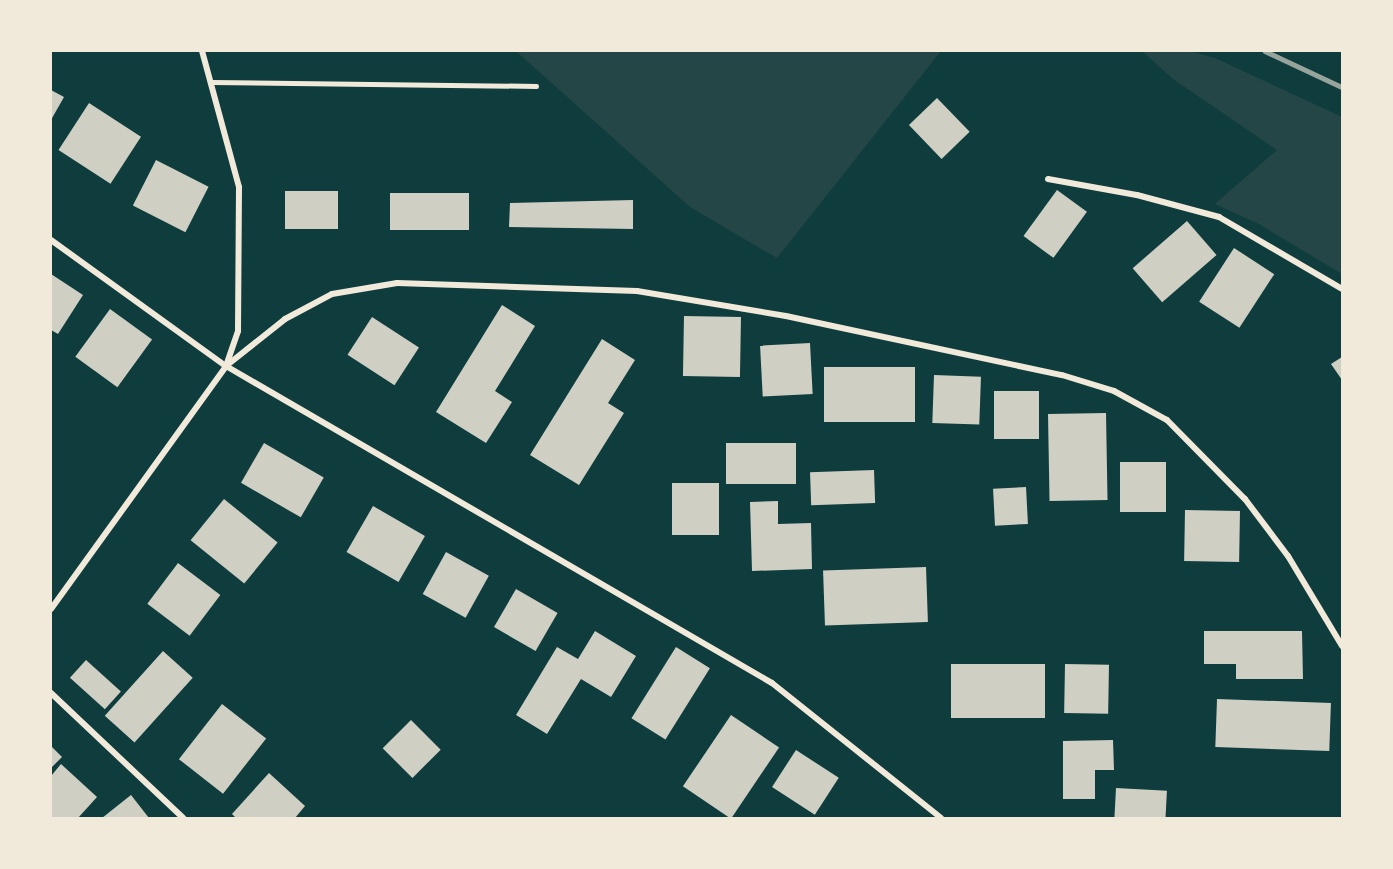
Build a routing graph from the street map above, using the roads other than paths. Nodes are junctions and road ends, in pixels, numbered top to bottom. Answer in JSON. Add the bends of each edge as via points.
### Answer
{"nodes":[{"id":1,"x":202,"y":51,"type":"edge"},
{"id":2,"x":212,"y":82,"type":"junction"},
{"id":3,"x":536,"y":86,"type":"dead end"},
{"id":4,"x":1048,"y":179,"type":"dead end"},
{"id":5,"x":51,"y":240,"type":"edge"},
{"id":6,"x":1342,"y":289,"type":"edge"},
{"id":7,"x":226,"y":366,"type":"junction"},
{"id":8,"x":51,"y":609,"type":"edge"},
{"id":9,"x":1342,"y":646,"type":"edge"},
{"id":10,"x":51,"y":693,"type":"edge"},
{"id":11,"x":183,"y":818,"type":"edge"},
{"id":12,"x":941,"y":818,"type":"edge"}],
"edges":[{"from":1,"to":2,"type":"street"},
{"from":2,"to":3,"type":"lane"},
{"from":2,"to":7,"type":"street","via":[[239,187],[241,303],[238,331]]},
{"from":4,"to":6,"type":"street","via":[[1137,195],[1219,217]]},
{"from":5,"to":7,"type":"street"},
{"from":7,"to":8,"type":"street"},
{"from":7,"to":9,"type":"street","via":[[285,319],[332,294],[397,283],[637,291],[786,316],[1062,375],[1114,391],[1167,420],[1245,499],[1288,556]]},
{"from":7,"to":12,"type":"street","via":[[772,683]]},
{"from":10,"to":11,"type":"street"}]}
